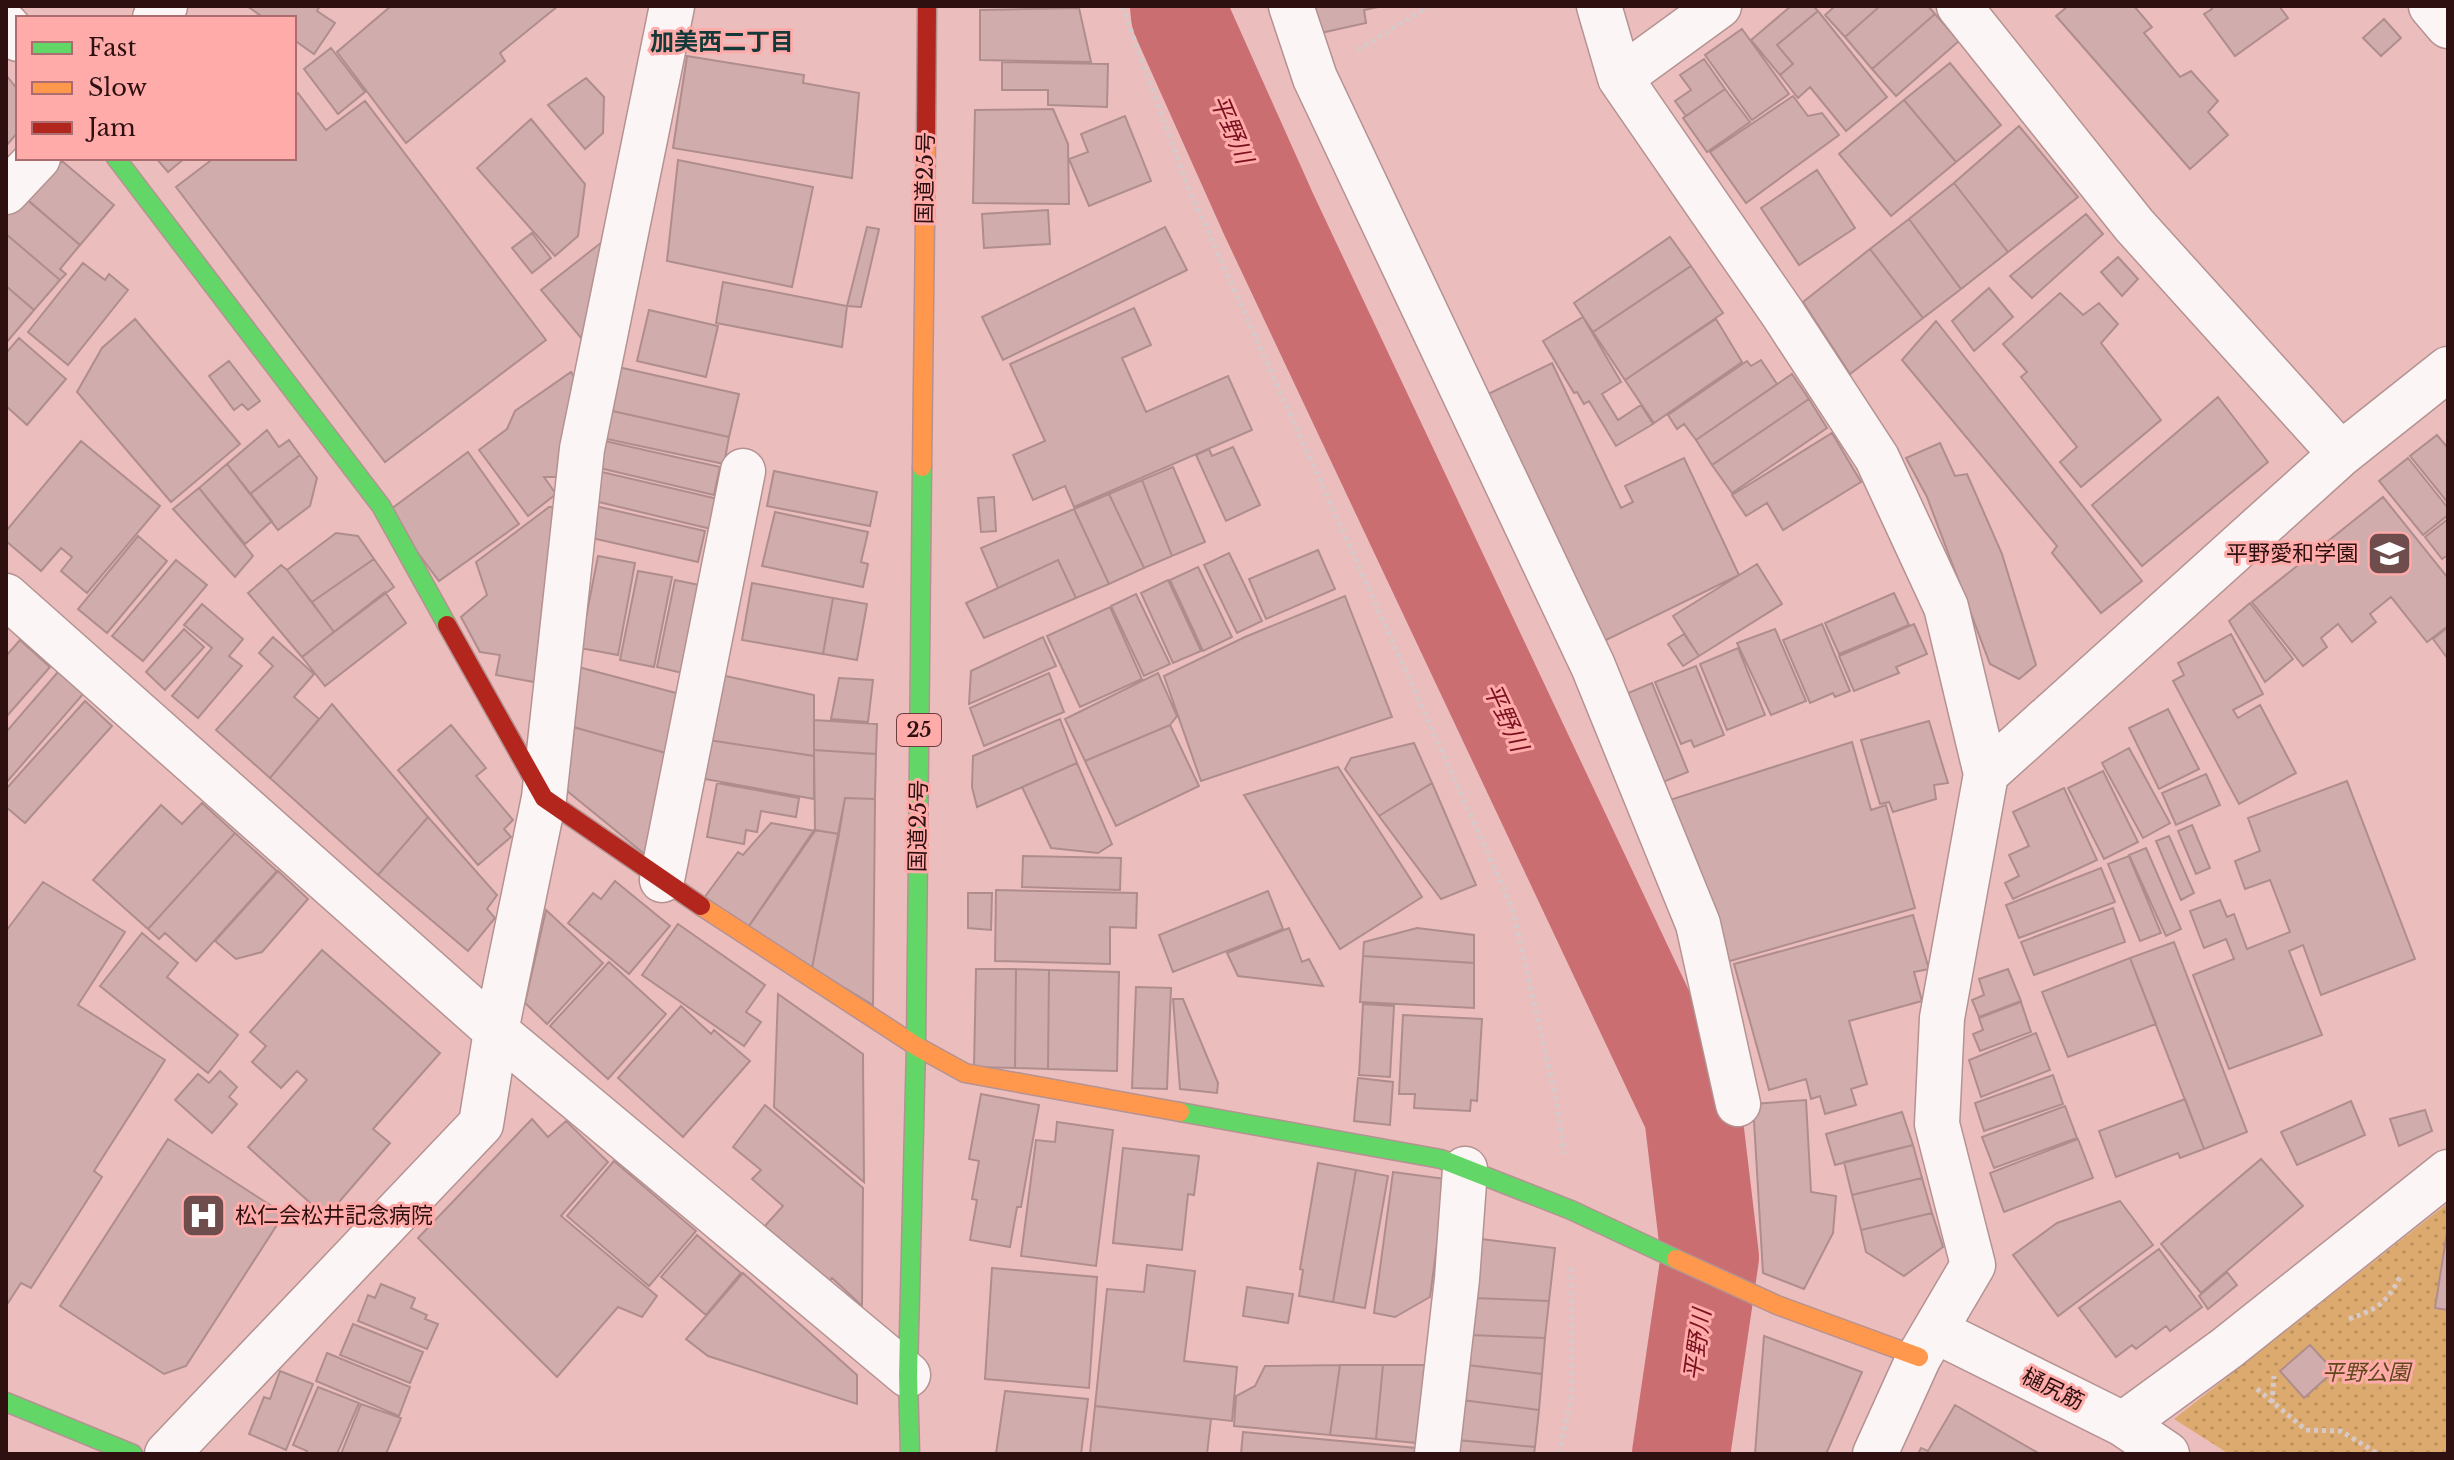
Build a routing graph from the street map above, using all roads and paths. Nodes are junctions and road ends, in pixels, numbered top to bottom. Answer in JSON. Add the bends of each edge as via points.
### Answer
{"nodes":[{"id":1,"x":672,"y":6,"type":"edge"},
{"id":2,"x":927,"y":6,"type":"edge"},
{"id":3,"x":1122,"y":6,"type":"edge"},
{"id":4,"x":1291,"y":6,"type":"edge"},
{"id":5,"x":1429,"y":6,"type":"edge"},
{"id":6,"x":1599,"y":6,"type":"edge"},
{"id":7,"x":1719,"y":6,"type":"edge"},
{"id":8,"x":1959,"y":6,"type":"edge"},
{"id":9,"x":2431,"y":6,"type":"edge"},
{"id":10,"x":2448,"y":26,"type":"edge"},
{"id":11,"x":1315,"y":78,"type":"junction"},
{"id":12,"x":1620,"y":78,"type":"junction"},
{"id":13,"x":36,"y":160,"type":"edge"},
{"id":14,"x":118,"y":160,"type":"edge"},
{"id":15,"x":6,"y":192,"type":"edge"},
{"id":16,"x":2448,"y":369,"type":"edge"},
{"id":17,"x":2341,"y":454,"type":"junction"},
{"id":18,"x":743,"y":471,"type":"dead end"},
{"id":19,"x":6,"y":596,"type":"edge"},
{"id":20,"x":1986,"y":774,"type":"junction"},
{"id":21,"x":544,"y":798,"type":"junction"},
{"id":22,"x":662,"y":880,"type":"junction"},
{"id":23,"x":496,"y":1031,"type":"junction"},
{"id":24,"x":916,"y":1046,"type":"junction"},
{"id":25,"x":1738,"y":1104,"type":"dead end"},
{"id":26,"x":1465,"y":1169,"type":"junction"},
{"id":27,"x":2448,"y":1172,"type":"edge"},
{"id":28,"x":1571,"y":1210,"type":"junction"},
{"id":29,"x":1928,"y":1344,"type":"junction"},
{"id":30,"x":2227,"y":1348,"type":"junction"},
{"id":31,"x":908,"y":1375,"type":"junction"},
{"id":32,"x":6,"y":1402,"type":"edge"},
{"id":33,"x":2123,"y":1424,"type":"junction"},
{"id":34,"x":133,"y":1454,"type":"edge"},
{"id":35,"x":167,"y":1454,"type":"edge"},
{"id":36,"x":910,"y":1454,"type":"edge"},
{"id":37,"x":1437,"y":1454,"type":"edge"},
{"id":38,"x":1559,"y":1454,"type":"edge"},
{"id":39,"x":1875,"y":1454,"type":"edge"},
{"id":40,"x":2167,"y":1454,"type":"edge"},
{"id":41,"x":2378,"y":1454,"type":"edge"}],
"edges":[{"from":1,"to":21,"type":"street","via":[[582,449]]},
{"from":2,"to":24,"type":"main road","name":"国道25号","number":"25"},
{"from":3,"to":28,"type":"path","via":[[1187,185],[1512,907],[1557,1103]]},
{"from":4,"to":11,"type":"street"},
{"from":5,"to":11,"type":"path"},
{"from":6,"to":12,"type":"street"},
{"from":7,"to":12,"type":"street"},
{"from":8,"to":17,"type":"street","via":[[2134,225]]},
{"from":9,"to":10,"type":"street"},
{"from":11,"to":25,"type":"street","via":[[1599,681],[1698,924]]},
{"from":12,"to":20,"type":"street","via":[[1877,458],[1946,607]]},
{"from":13,"to":15,"type":"street"},
{"from":14,"to":21,"type":"main road","via":[[381,506]]},
{"from":16,"to":17,"type":"street"},
{"from":17,"to":20,"type":"street"},
{"from":18,"to":22,"type":"street"},
{"from":19,"to":23,"type":"street"},
{"from":20,"to":29,"type":"street","via":[[1942,1018],[1937,1124],[1973,1265]]},
{"from":21,"to":22,"type":"main road"},
{"from":21,"to":23,"type":"street"},
{"from":22,"to":24,"type":"main road"},
{"from":23,"to":31,"type":"street"},
{"from":23,"to":35,"type":"street","via":[[481,1124]]},
{"from":24,"to":26,"type":"main road","via":[[965,1073],[1441,1159]]},
{"from":24,"to":31,"type":"main road","name":"国道25号","number":"25"},
{"from":26,"to":28,"type":"main road"},
{"from":26,"to":37,"type":"street"},
{"from":27,"to":30,"type":"street"},
{"from":28,"to":29,"type":"main road","via":[[1777,1305]]},
{"from":28,"to":38,"type":"path","via":[[1572,1393]]},
{"from":29,"to":33,"type":"street","name":"樋尻筋"},
{"from":29,"to":39,"type":"street"},
{"from":30,"to":33,"type":"street"},
{"from":30,"to":41,"type":"path","via":[[2261,1394],[2306,1430],[2341,1431]]},
{"from":31,"to":36,"type":"main road","name":"国道25号","number":"25"},
{"from":32,"to":34,"type":"main road"},
{"from":33,"to":40,"type":"street","name":"樋尻筋"}]}
